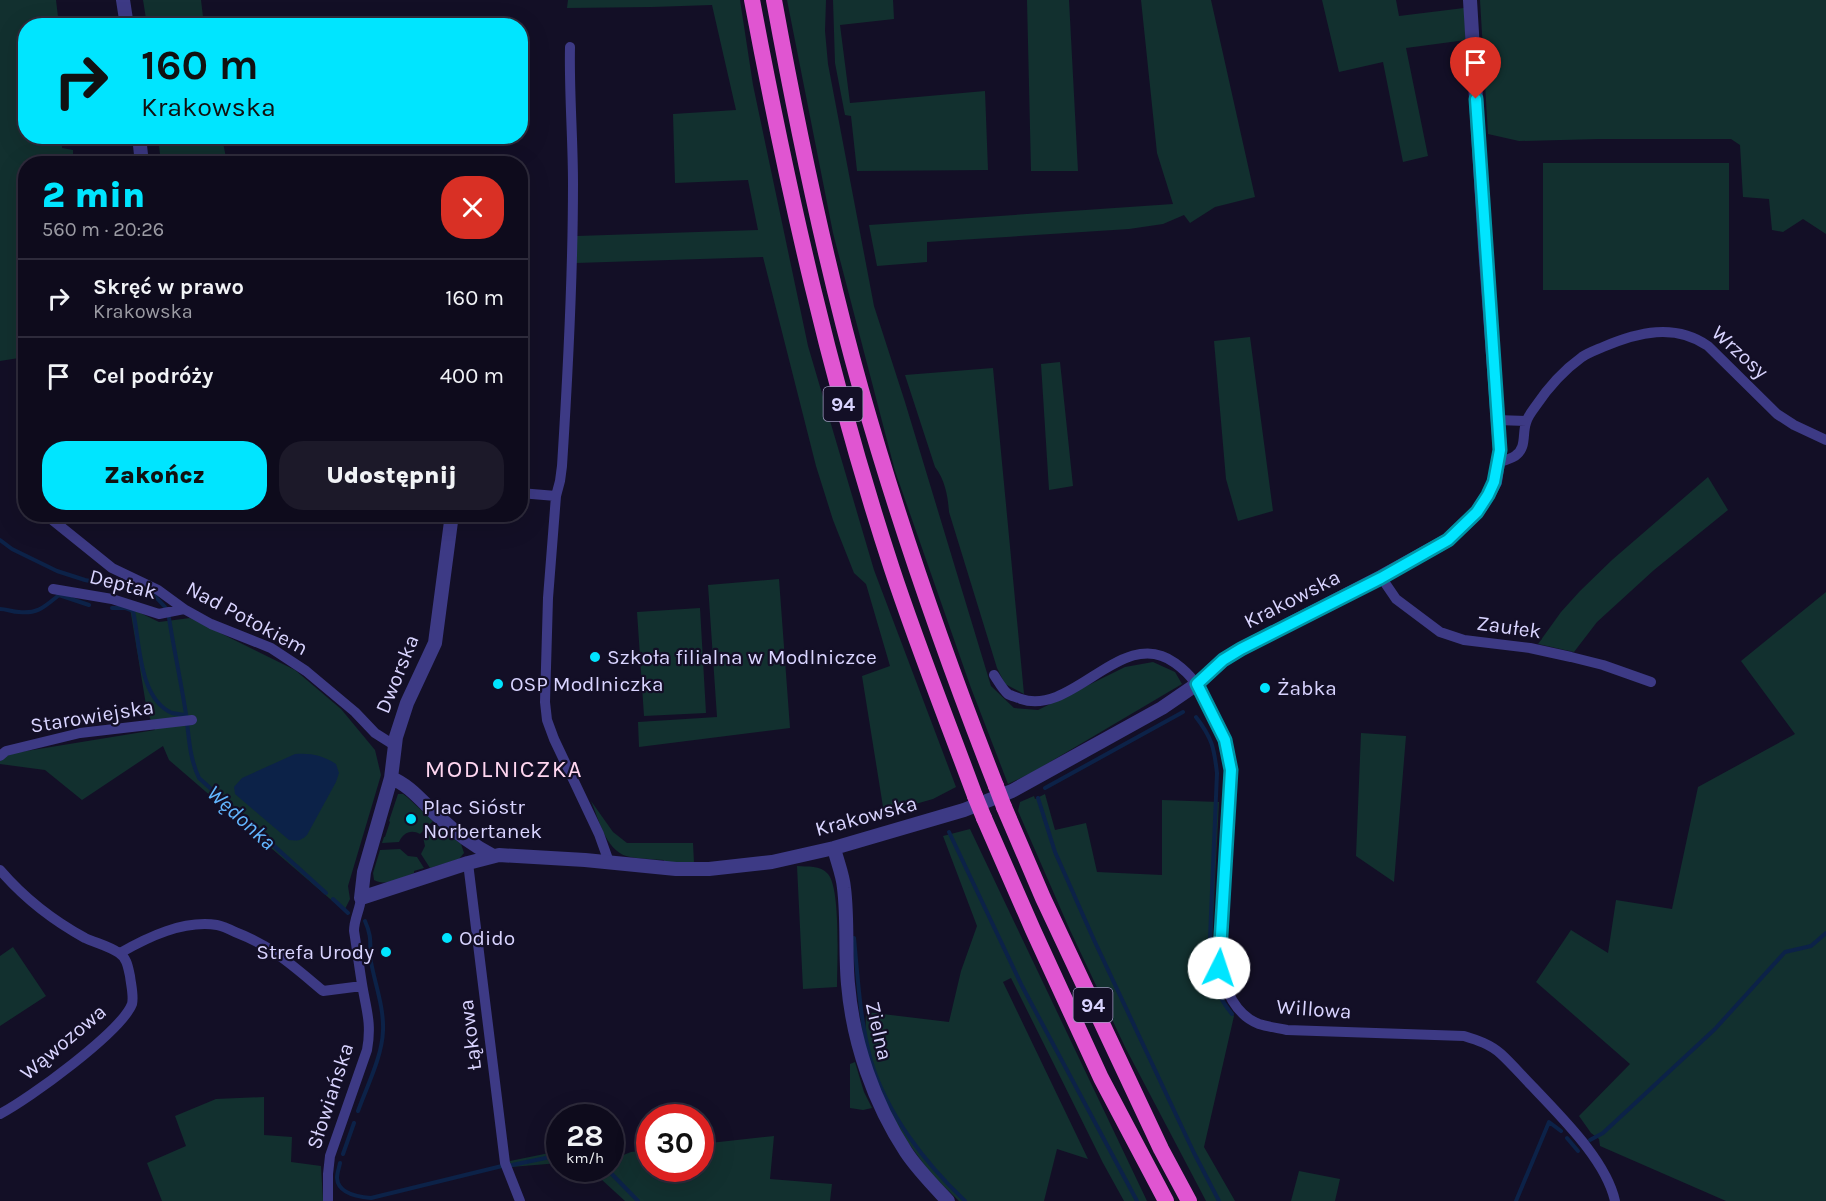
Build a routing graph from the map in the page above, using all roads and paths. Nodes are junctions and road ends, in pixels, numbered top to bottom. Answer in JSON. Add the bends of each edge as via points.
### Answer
{"nodes":[{"id":1,"x":123,"y":0,"type":"edge"},
{"id":2,"x":752,"y":0,"type":"edge"},
{"id":3,"x":774,"y":0,"type":"edge"},
{"id":4,"x":1470,"y":0,"type":"edge"},
{"id":5,"x":126,"y":18,"type":"edge"},
{"id":6,"x":570,"y":47,"type":"dead end"},
{"id":7,"x":1497,"y":420,"type":"junction"},
{"id":8,"x":1526,"y":421,"type":"junction"},
{"id":9,"x":1826,"y":440,"type":"edge"},
{"id":10,"x":1497,"y":463,"type":"junction"},
{"id":11,"x":528,"y":494,"type":"edge"},
{"id":12,"x":556,"y":496,"type":"junction"},
{"id":13,"x":55,"y":522,"type":"edge"},
{"id":14,"x":451,"y":522,"type":"edge"},
{"id":15,"x":1381,"y":578,"type":"junction"},
{"id":16,"x":53,"y":589,"type":"dead end"},
{"id":17,"x":184,"y":609,"type":"junction"},
{"id":18,"x":994,"y":675,"type":"dead end"},
{"id":19,"x":1651,"y":682,"type":"dead end"},
{"id":20,"x":1197,"y":684,"type":"junction"},
{"id":21,"x":192,"y":720,"type":"dead end"},
{"id":22,"x":394,"y":745,"type":"junction"},
{"id":23,"x":0,"y":756,"type":"edge"},
{"id":24,"x":391,"y":778,"type":"junction"},
{"id":25,"x":834,"y":848,"type":"junction"},
{"id":26,"x":493,"y":856,"type":"junction"},
{"id":27,"x":609,"y":862,"type":"junction"},
{"id":28,"x":468,"y":863,"type":"junction"},
{"id":29,"x":0,"y":870,"type":"edge"},
{"id":30,"x":361,"y":898,"type":"junction"},
{"id":31,"x":120,"y":953,"type":"junction"},
{"id":32,"x":362,"y":986,"type":"junction"},
{"id":33,"x":0,"y":1114,"type":"edge"},
{"id":34,"x":328,"y":1201,"type":"edge"},
{"id":35,"x":520,"y":1201,"type":"edge"},
{"id":36,"x":948,"y":1201,"type":"edge"},
{"id":37,"x":1166,"y":1201,"type":"edge"},
{"id":38,"x":1189,"y":1201,"type":"edge"},
{"id":39,"x":1615,"y":1201,"type":"edge"}],
"edges":[{"from":1,"to":5,"type":"street"},
{"from":2,"to":37,"type":"highway","number":"94","bridge":true,"via":[[806,264],[839,393],[892,569],[984,818],[1101,1078]]},
{"from":3,"to":38,"type":"highway","number":"94","bridge":true,"via":[[793,107],[861,390],[957,685],[1043,898]]},
{"from":4,"to":7,"type":"street","name":"Krakowska"},
{"from":6,"to":12,"type":"street","via":[[571,281],[564,443]]},
{"from":7,"to":8,"type":"street"},
{"from":7,"to":10,"type":"street","name":"Krakowska"},
{"from":8,"to":9,"type":"street","name":"Wrzosy","via":[[1544,394],[1583,356],[1635,336],[1676,333],[1697,338],[1777,414]]},
{"from":8,"to":10,"type":"street","name":"Wrzosy","via":[[1520,450]]},
{"from":10,"to":15,"type":"street","name":"Krakowska","via":[[1488,495],[1464,526],[1448,540]]},
{"from":11,"to":12,"type":"street"},
{"from":12,"to":27,"type":"street","via":[[548,598],[547,720]]},
{"from":13,"to":17,"type":"street","name":"Nad Potokiem","via":[[112,568],[158,590]]},
{"from":14,"to":22,"type":"street","name":"Dworska","via":[[435,643],[407,704]]},
{"from":15,"to":19,"type":"street","name":"Zaułek","via":[[1396,599],[1440,632],[1464,640],[1530,648],[1592,662]]},
{"from":15,"to":20,"type":"street","name":"Krakowska","via":[[1241,649]]},
{"from":16,"to":17,"type":"street","name":"Deptak","via":[[120,601],[152,613]]},
{"from":17,"to":22,"type":"street","name":"Nad Potokiem","via":[[280,653],[356,712],[375,734]]},
{"from":18,"to":20,"type":"street","name":"Willowa","via":[[1008,694],[1041,701],[1058,696],[1117,662],[1157,653],[1167,656]]},
{"from":20,"to":25,"type":"street","name":"Krakowska","via":[[1162,708],[1012,791],[964,810]]},
{"from":20,"to":39,"type":"street","name":"Willowa","via":[[1225,740],[1231,770],[1219,968],[1228,994],[1243,1014],[1258,1024],[1287,1030],[1464,1035],[1485,1043],[1500,1053],[1569,1125],[1596,1162]]},
{"from":21,"to":23,"type":"street","name":"Starowiejska","via":[[80,733],[6,751]]},
{"from":22,"to":24,"type":"street","name":"Dworska"},
{"from":24,"to":26,"type":"street","via":[[402,782],[469,842]]},
{"from":24,"to":30,"type":"street","via":[[364,872]]},
{"from":25,"to":27,"type":"street","name":"Krakowska","via":[[772,862],[709,869]]},
{"from":25,"to":36,"type":"street","name":"Zielna","via":[[844,886],[848,985],[866,1070],[906,1152]]},
{"from":26,"to":27,"type":"street","name":"Krakowska"},
{"from":26,"to":28,"type":"street"},
{"from":28,"to":30,"type":"street"},
{"from":28,"to":35,"type":"street","name":"Łąkowa","via":[[505,1163]]},
{"from":29,"to":31,"type":"street","via":[[49,916]]},
{"from":30,"to":32,"type":"street","name":"Słowiańska","via":[[354,926]]},
{"from":31,"to":32,"type":"street","via":[[168,931],[219,925],[278,953],[323,991]]},
{"from":31,"to":33,"type":"street","name":"Wąwozowa","via":[[128,964],[133,997],[118,1025],[53,1078]]},
{"from":32,"to":34,"type":"street","name":"Słowiańska","via":[[370,1022],[369,1038],[330,1156]]}]}
